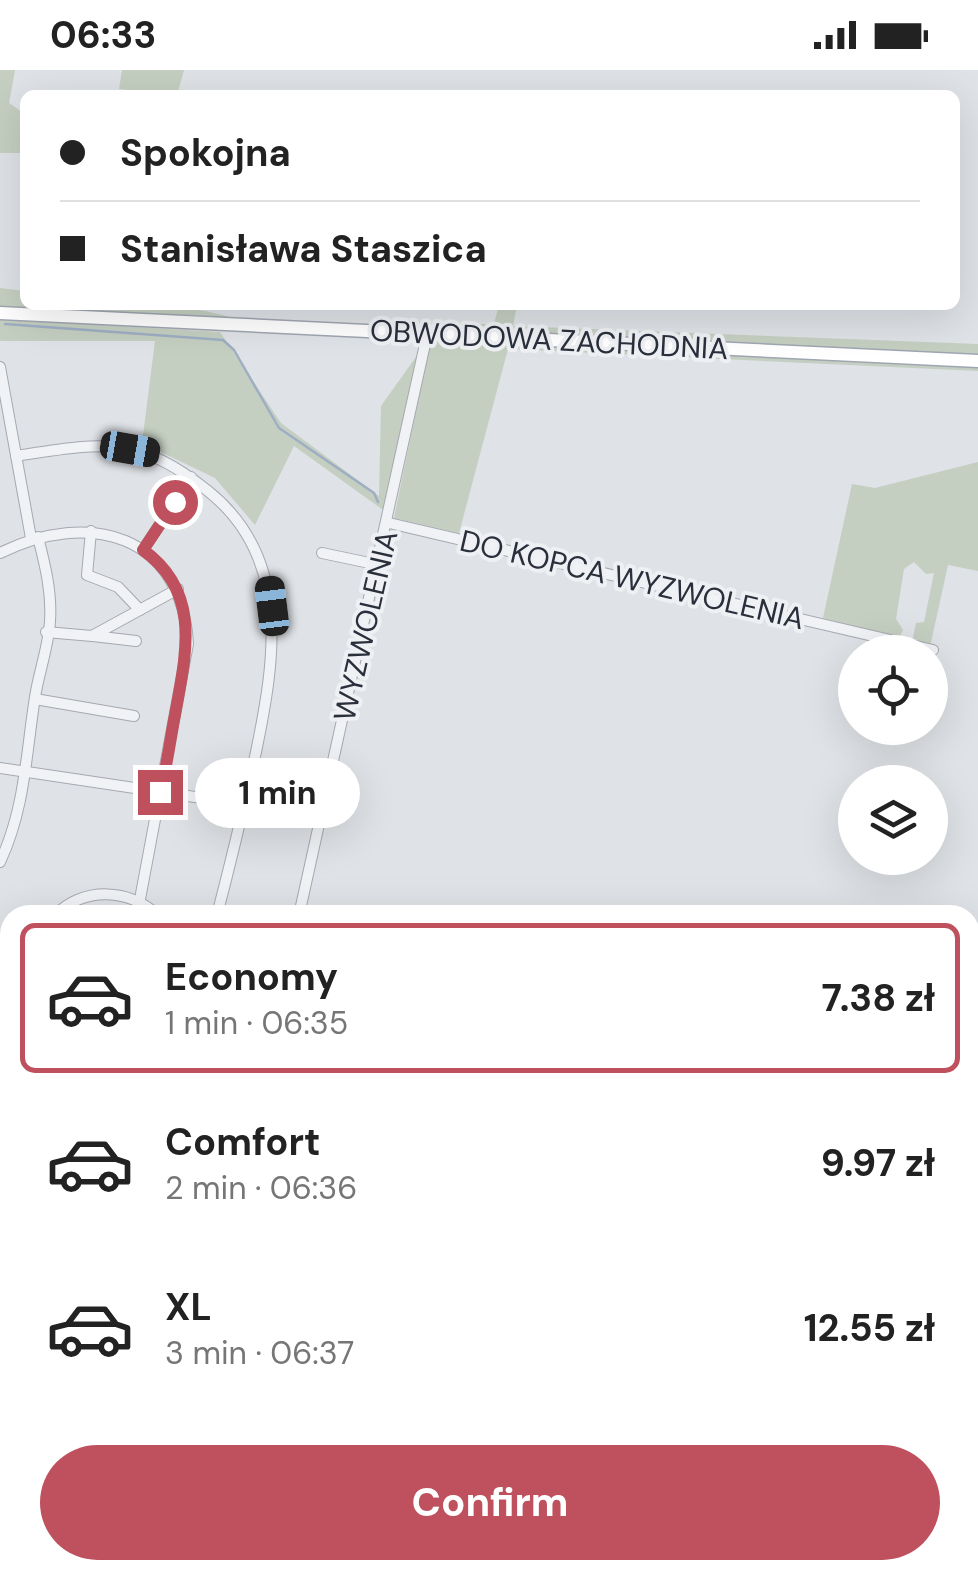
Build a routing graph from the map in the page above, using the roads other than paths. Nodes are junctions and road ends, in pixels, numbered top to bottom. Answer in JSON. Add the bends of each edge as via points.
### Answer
{"nodes":[{"id":1,"x":0,"y":314,"type":"edge"},
{"id":2,"x":427,"y":335,"type":"junction"},
{"id":3,"x":978,"y":361,"type":"edge"},
{"id":4,"x":0,"y":368,"type":"edge"},
{"id":5,"x":16,"y":456,"type":"junction"},
{"id":6,"x":191,"y":477,"type":"junction"},
{"id":7,"x":389,"y":524,"type":"junction"},
{"id":8,"x":91,"y":531,"type":"junction"},
{"id":9,"x":35,"y":537,"type":"junction"},
{"id":10,"x":143,"y":550,"type":"junction"},
{"id":11,"x":0,"y":553,"type":"edge"},
{"id":12,"x":322,"y":553,"type":"dead end"},
{"id":13,"x":379,"y":565,"type":"junction"},
{"id":14,"x":178,"y":589,"type":"junction"},
{"id":15,"x":140,"y":610,"type":"junction"},
{"id":16,"x":46,"y":632,"type":"junction"},
{"id":17,"x":868,"y":635,"type":"edge"},
{"id":18,"x":92,"y":636,"type":"junction"},
{"id":19,"x":136,"y":641,"type":"dead end"},
{"id":20,"x":35,"y":700,"type":"junction"},
{"id":21,"x":134,"y":716,"type":"dead end"},
{"id":22,"x":0,"y":768,"type":"edge"},
{"id":23,"x":26,"y":771,"type":"junction"},
{"id":24,"x":160,"y":792,"type":"junction"},
{"id":25,"x":245,"y":804,"type":"junction"},
{"id":26,"x":322,"y":816,"type":"junction"},
{"id":27,"x":0,"y":862,"type":"edge"},
{"id":28,"x":138,"y":899,"type":"junction"},
{"id":29,"x":66,"y":905,"type":"edge"},
{"id":30,"x":138,"y":905,"type":"edge"},
{"id":31,"x":146,"y":905,"type":"edge"},
{"id":32,"x":220,"y":905,"type":"edge"},
{"id":33,"x":301,"y":905,"type":"edge"}],
"edges":[{"from":1,"to":2,"type":"main road","name":"OBWODOWA ZACHODNIA"},
{"from":2,"to":3,"type":"main road","name":"OBWODOWA ZACHODNIA"},
{"from":2,"to":7,"type":"street","name":"WYZWOLENIA"},
{"from":4,"to":5,"type":"street"},
{"from":5,"to":6,"type":"street","via":[[94,444],[150,453]]},
{"from":5,"to":9,"type":"street"},
{"from":6,"to":10,"type":"street"},
{"from":6,"to":25,"type":"street","via":[[238,521],[269,584],[272,673]]},
{"from":7,"to":13,"type":"street","name":"WYZWOLENIA"},
{"from":7,"to":17,"type":"street","name":"DO KOPCA WYZWOLENIA"},
{"from":8,"to":9,"type":"street"},
{"from":8,"to":10,"type":"street"},
{"from":8,"to":15,"type":"street","via":[[87,575],[118,588]]},
{"from":9,"to":11,"type":"street"},
{"from":9,"to":16,"type":"street","via":[[49,584]]},
{"from":10,"to":14,"type":"street"},
{"from":12,"to":13,"type":"street"},
{"from":13,"to":26,"type":"street","name":"WYZWOLENIA"},
{"from":14,"to":15,"type":"street"},
{"from":14,"to":24,"type":"street","via":[[188,644]]},
{"from":15,"to":18,"type":"street"},
{"from":16,"to":18,"type":"street"},
{"from":16,"to":20,"type":"street"},
{"from":18,"to":19,"type":"street"},
{"from":20,"to":21,"type":"street"},
{"from":20,"to":23,"type":"street"},
{"from":22,"to":23,"type":"street"},
{"from":23,"to":24,"type":"street"},
{"from":23,"to":27,"type":"street"},
{"from":24,"to":25,"type":"street"},
{"from":24,"to":28,"type":"street"},
{"from":25,"to":26,"type":"street"},
{"from":25,"to":32,"type":"street"},
{"from":26,"to":33,"type":"street","name":"WYZWOLENIA"},
{"from":28,"to":29,"type":"street","via":[[98,894]]},
{"from":28,"to":30,"type":"street"},
{"from":28,"to":31,"type":"street"}]}
